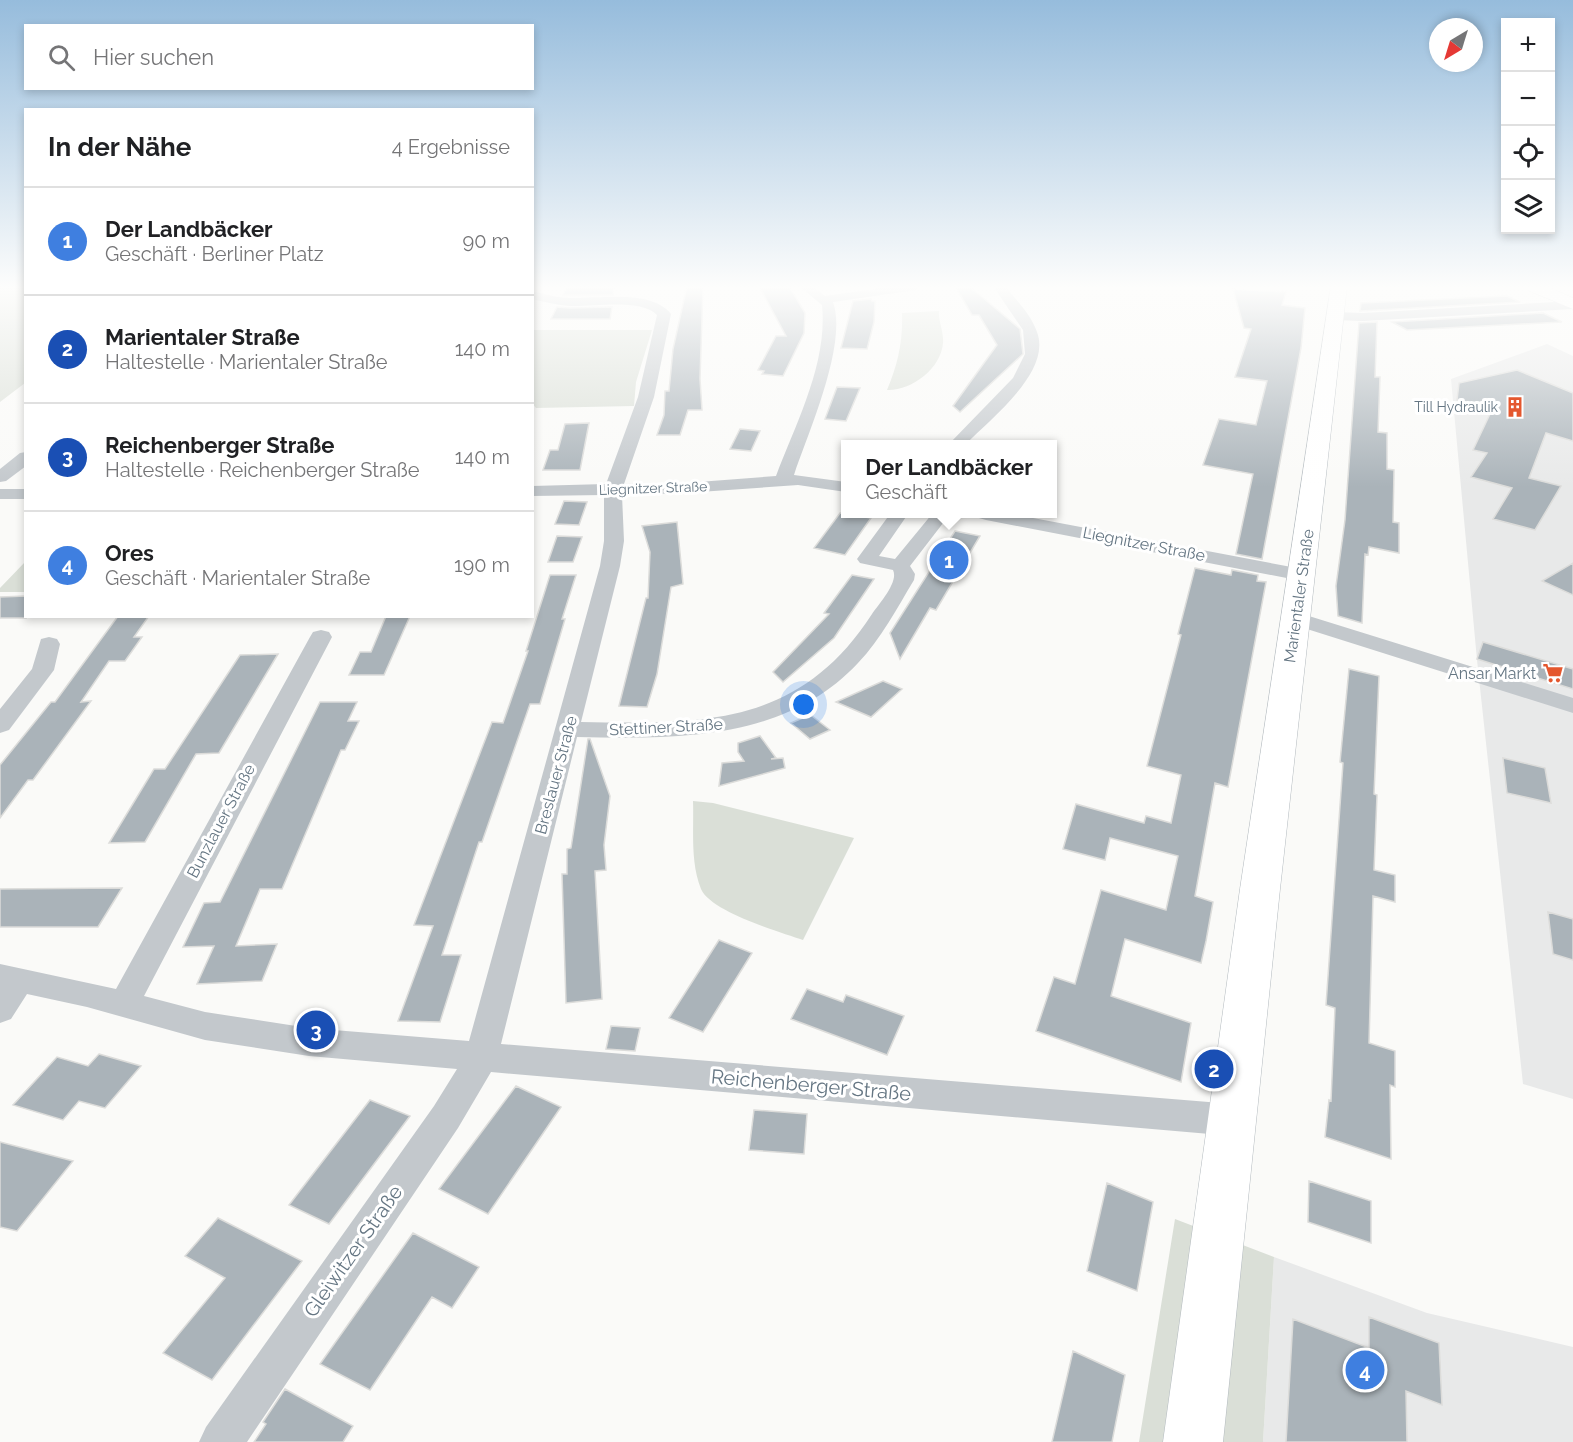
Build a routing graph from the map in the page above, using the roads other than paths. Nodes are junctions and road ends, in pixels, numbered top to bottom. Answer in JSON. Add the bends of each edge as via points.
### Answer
{"nodes":[{"id":1,"x":655,"y":353,"type":"edge"},
{"id":2,"x":825,"y":353,"type":"edge"},
{"id":3,"x":1034,"y":353,"type":"edge"},
{"id":4,"x":1330,"y":353,"type":"edge"},
{"id":5,"x":961,"y":440,"type":"edge"},
{"id":6,"x":24,"y":459,"type":"edge"},
{"id":7,"x":0,"y":477,"type":"edge"},
{"id":8,"x":783,"y":480,"type":"junction"},
{"id":9,"x":841,"y":486,"type":"edge"},
{"id":10,"x":613,"y":490,"type":"junction"},
{"id":11,"x":534,"y":491,"type":"edge"},
{"id":12,"x":0,"y":494,"type":"edge"},
{"id":13,"x":24,"y":494,"type":"edge"},
{"id":14,"x":896,"y":518,"type":"edge"},
{"id":15,"x":937,"y":518,"type":"edge"},
{"id":16,"x":1011,"y":518,"type":"edge"},
{"id":17,"x":900,"y":566,"type":"junction"},
{"id":18,"x":1302,"y":575,"type":"junction"},
{"id":19,"x":1296,"y":618,"type":"junction"},
{"id":20,"x":321,"y":637,"type":"dead end"},
{"id":21,"x":49,"y":644,"type":"dead end"},
{"id":22,"x":1573,"y":706,"type":"edge"},
{"id":23,"x":0,"y":725,"type":"edge"},
{"id":24,"x":568,"y":729,"type":"junction"},
{"id":25,"x":10,"y":979,"type":"edge"},
{"id":26,"x":123,"y":1005,"type":"junction"},
{"id":27,"x":0,"y":1010,"type":"edge"},
{"id":28,"x":481,"y":1058,"type":"junction"},
{"id":29,"x":1233,"y":1120,"type":"junction"},
{"id":30,"x":221,"y":1442,"type":"edge"},
{"id":31,"x":1193,"y":1442,"type":"edge"}],
"edges":[{"from":1,"to":10,"type":"street","name":"Breslauer Straße","via":[[646,397]]},
{"from":2,"to":8,"type":"street"},
{"from":3,"to":5,"type":"street","via":[[1019,381]]},
{"from":4,"to":18,"type":"main road","name":"Marientaler Straße"},
{"from":6,"to":7,"type":"street"},
{"from":8,"to":9,"type":"street","name":"Liegnitzer Straße"},
{"from":8,"to":10,"type":"street","name":"Liegnitzer Straße"},
{"from":10,"to":11,"type":"street","name":"Liegnitzer Straße"},
{"from":10,"to":24,"type":"street","name":"Breslauer Straße","via":[[612,554]]},
{"from":12,"to":13,"type":"street"},
{"from":14,"to":17,"type":"street","via":[[867,559]]},
{"from":15,"to":17,"type":"street"},
{"from":16,"to":18,"type":"street","name":"Liegnitzer Straße"},
{"from":17,"to":24,"type":"street","name":"Stettiner Straße","via":[[904,580],[851,658],[824,682],[779,710],[707,728]]},
{"from":18,"to":19,"type":"main road","name":"Marientaler Straße"},
{"from":19,"to":22,"type":"street"},
{"from":19,"to":29,"type":"main road","name":"Marientaler Straße"},
{"from":20,"to":26,"type":"street","name":"Bunzlauer Straße"},
{"from":21,"to":23,"type":"street","via":[[43,670]]},
{"from":24,"to":28,"type":"street","name":"Breslauer Straße"},
{"from":25,"to":26,"type":"street","name":"Reichenberger Straße"},
{"from":25,"to":27,"type":"street"},
{"from":26,"to":28,"type":"street","name":"Reichenberger Straße","via":[[205,1026],[309,1042]]},
{"from":28,"to":29,"type":"street","name":"Reichenberger Straße"},
{"from":28,"to":30,"type":"street","name":"Gleiwitzer Straße","via":[[446,1117]]},
{"from":29,"to":31,"type":"main road","name":"Marientaler Straße"}]}
